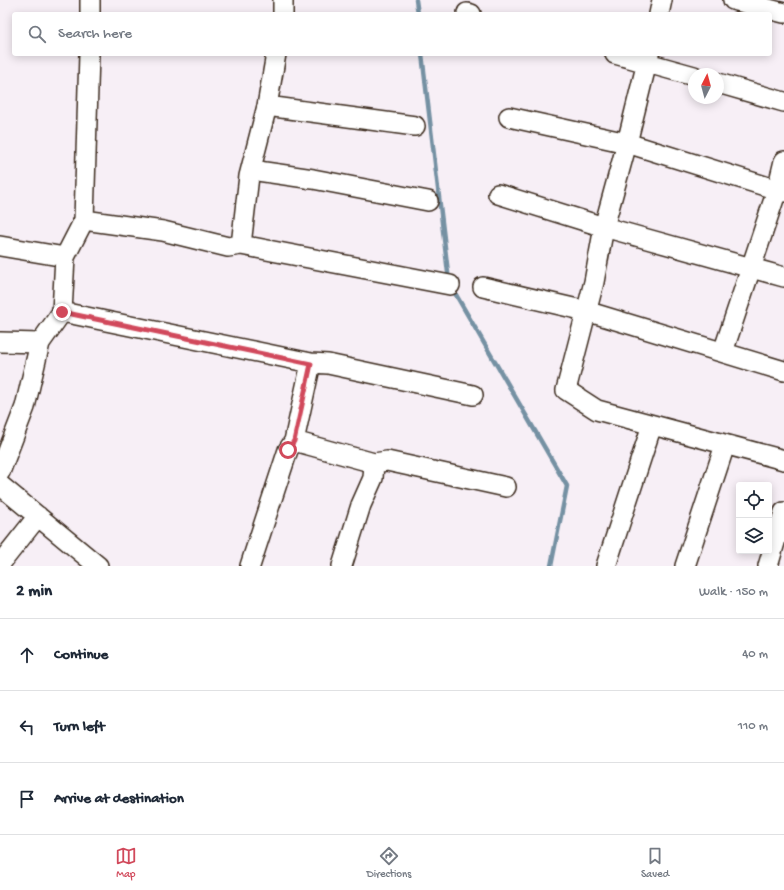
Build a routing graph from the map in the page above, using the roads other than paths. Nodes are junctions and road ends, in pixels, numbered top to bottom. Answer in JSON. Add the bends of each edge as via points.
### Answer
{"nodes":[{"id":1,"x":90,"y":0,"type":"edge"},
{"id":2,"x":283,"y":0,"type":"edge"},
{"id":3,"x":662,"y":0,"type":"edge"},
{"id":4,"x":733,"y":0,"type":"edge"},
{"id":5,"x":90,"y":12,"type":"edge"},
{"id":6,"x":283,"y":12,"type":"edge"},
{"id":7,"x":659,"y":12,"type":"edge"},
{"id":8,"x":784,"y":13,"type":"edge"},
{"id":9,"x":89,"y":56,"type":"edge"},
{"id":10,"x":276,"y":56,"type":"edge"},
{"id":11,"x":632,"y":56,"type":"edge"},
{"id":12,"x":648,"y":58,"type":"edge"},
{"id":13,"x":688,"y":74,"type":"edge"},
{"id":14,"x":724,"y":85,"type":"edge"},
{"id":15,"x":784,"y":102,"type":"edge"},
{"id":16,"x":267,"y":106,"type":"junction"},
{"id":17,"x":509,"y":117,"type":"dead end"},
{"id":18,"x":415,"y":126,"type":"dead end"},
{"id":19,"x":627,"y":144,"type":"junction"},
{"id":20,"x":784,"y":161,"type":"edge"},
{"id":21,"x":251,"y":170,"type":"junction"},
{"id":22,"x":780,"y":191,"type":"edge"},
{"id":23,"x":498,"y":194,"type":"dead end"},
{"id":24,"x":428,"y":201,"type":"dead end"},
{"id":25,"x":84,"y":220,"type":"junction"},
{"id":26,"x":604,"y":227,"type":"junction"},
{"id":27,"x":241,"y":245,"type":"junction"},
{"id":28,"x":0,"y":246,"type":"edge"},
{"id":29,"x":65,"y":257,"type":"junction"},
{"id":30,"x":752,"y":267,"type":"junction"},
{"id":31,"x":784,"y":277,"type":"edge"},
{"id":32,"x":450,"y":285,"type":"dead end"},
{"id":33,"x":484,"y":287,"type":"dead end"},
{"id":34,"x":586,"y":311,"type":"junction"},
{"id":35,"x":62,"y":312,"type":"junction"},
{"id":36,"x":0,"y":342,"type":"edge"},
{"id":37,"x":40,"y":343,"type":"junction"},
{"id":38,"x":723,"y":352,"type":"junction"},
{"id":39,"x":311,"y":364,"type":"junction"},
{"id":40,"x":784,"y":371,"type":"edge"},
{"id":41,"x":473,"y":395,"type":"dead end"},
{"id":42,"x":652,"y":425,"type":"junction"},
{"id":43,"x":294,"y":441,"type":"junction"},
{"id":44,"x":725,"y":444,"type":"junction"},
{"id":45,"x":784,"y":460,"type":"edge"},
{"id":46,"x":374,"y":463,"type":"junction"},
{"id":47,"x":0,"y":472,"type":"edge"},
{"id":48,"x":0,"y":485,"type":"edge"},
{"id":49,"x":506,"y":487,"type":"dead end"},
{"id":50,"x":784,"y":512,"type":"edge"},
{"id":51,"x":38,"y":516,"type":"junction"},
{"id":52,"x":0,"y":564,"type":"edge"},
{"id":53,"x":91,"y":564,"type":"edge"},
{"id":54,"x":250,"y":566,"type":"edge"},
{"id":55,"x":342,"y":566,"type":"edge"},
{"id":56,"x":606,"y":566,"type":"edge"},
{"id":57,"x":685,"y":566,"type":"edge"},
{"id":58,"x":768,"y":566,"type":"edge"}],
"edges":[{"from":1,"to":5,"type":"street"},
{"from":2,"to":6,"type":"street"},
{"from":3,"to":7,"type":"street"},
{"from":4,"to":8,"type":"street"},
{"from":9,"to":25,"type":"street"},
{"from":10,"to":16,"type":"street"},
{"from":11,"to":12,"type":"street"},
{"from":12,"to":13,"type":"street"},
{"from":12,"to":19,"type":"street"},
{"from":14,"to":15,"type":"street"},
{"from":16,"to":18,"type":"street"},
{"from":16,"to":21,"type":"street"},
{"from":17,"to":19,"type":"street"},
{"from":19,"to":22,"type":"street"},
{"from":19,"to":26,"type":"street"},
{"from":20,"to":22,"type":"street"},
{"from":21,"to":24,"type":"street"},
{"from":21,"to":27,"type":"street"},
{"from":22,"to":30,"type":"street"},
{"from":23,"to":26,"type":"street"},
{"from":25,"to":27,"type":"street","via":[[163,231],[228,247]]},
{"from":25,"to":29,"type":"street"},
{"from":26,"to":30,"type":"street"},
{"from":26,"to":34,"type":"street"},
{"from":27,"to":32,"type":"street"},
{"from":28,"to":29,"type":"street"},
{"from":29,"to":35,"type":"street"},
{"from":30,"to":31,"type":"street"},
{"from":30,"to":38,"type":"street"},
{"from":33,"to":34,"type":"street"},
{"from":34,"to":38,"type":"street"},
{"from":34,"to":42,"type":"street","via":[[566,390],[597,410]]},
{"from":35,"to":37,"type":"street"},
{"from":35,"to":39,"type":"street"},
{"from":36,"to":37,"type":"street"},
{"from":37,"to":47,"type":"street","via":[[25,407]]},
{"from":38,"to":40,"type":"street"},
{"from":39,"to":41,"type":"street","via":[[328,364]]},
{"from":39,"to":43,"type":"street"},
{"from":42,"to":44,"type":"street"},
{"from":42,"to":56,"type":"street"},
{"from":43,"to":46,"type":"street"},
{"from":43,"to":54,"type":"street","via":[[288,450]]},
{"from":44,"to":45,"type":"street"},
{"from":44,"to":57,"type":"street"},
{"from":46,"to":49,"type":"street","via":[[387,461]]},
{"from":46,"to":55,"type":"street","via":[[373,478],[361,505]]},
{"from":48,"to":51,"type":"street"},
{"from":50,"to":58,"type":"street"},
{"from":51,"to":52,"type":"street"},
{"from":51,"to":53,"type":"street"}]}
